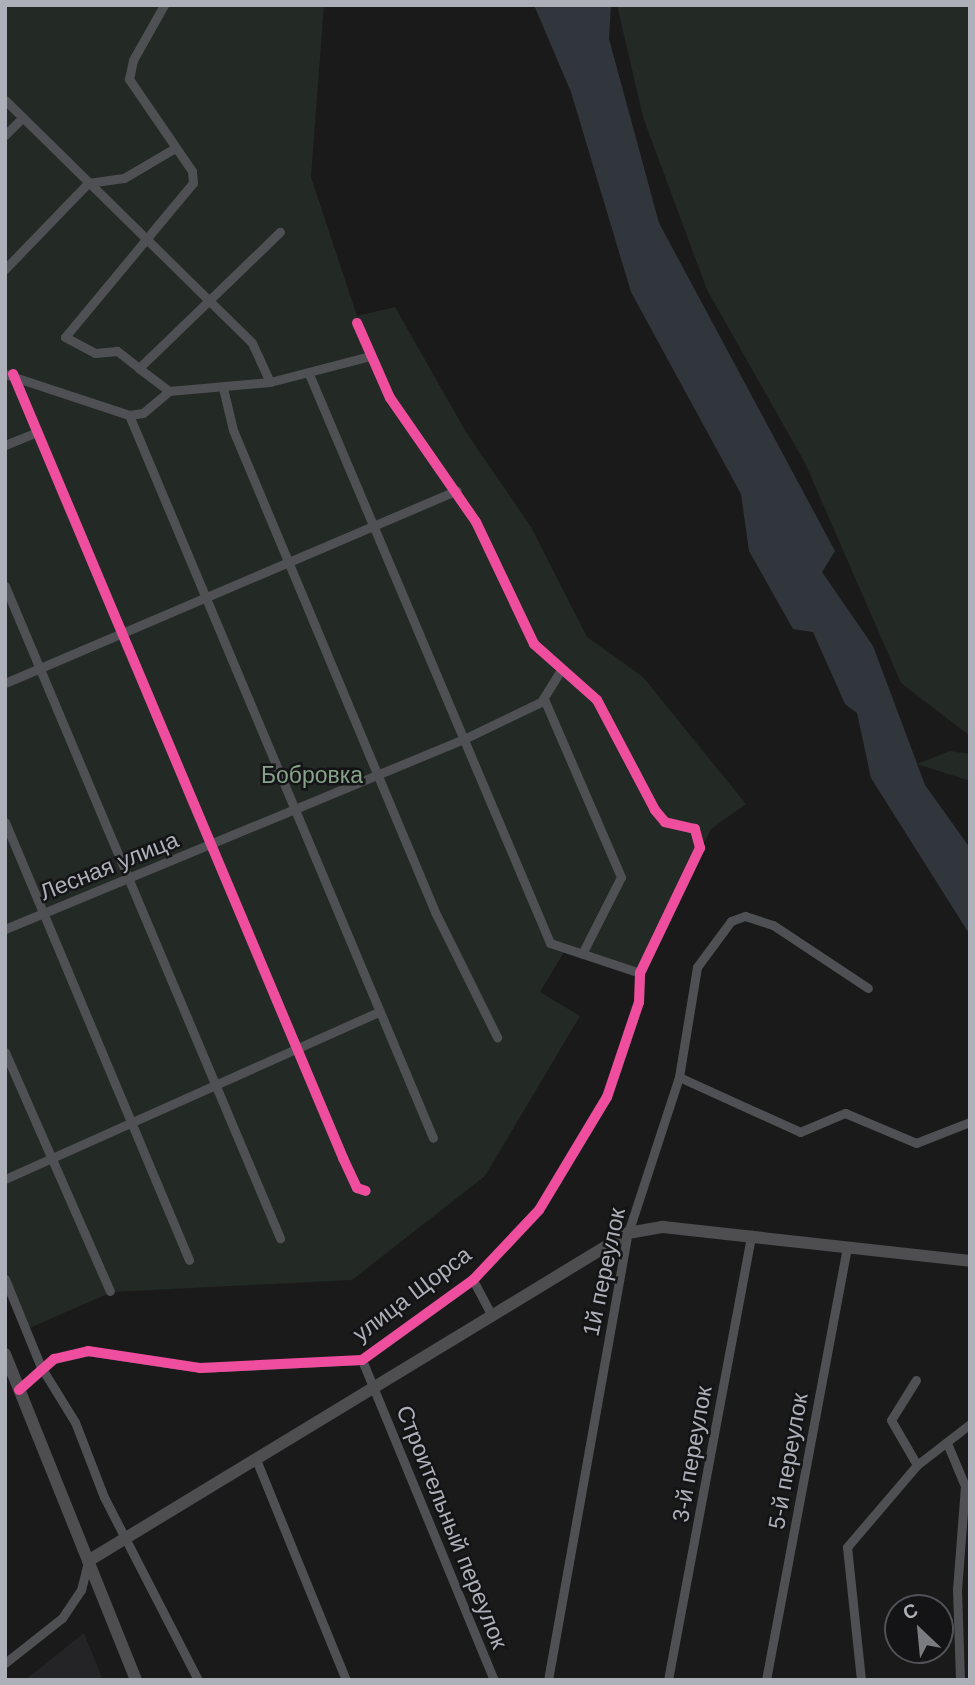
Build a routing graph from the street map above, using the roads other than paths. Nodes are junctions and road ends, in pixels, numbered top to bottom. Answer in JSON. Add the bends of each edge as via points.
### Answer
{"nodes":[{"id":1,"x":164,"y":5,"type":"edge"},
{"id":2,"x":5,"y":100,"type":"edge"},
{"id":3,"x":23,"y":117,"type":"junction"},
{"id":4,"x":5,"y":135,"type":"edge"},
{"id":5,"x":174,"y":148,"type":"junction"},
{"id":6,"x":88,"y":183,"type":"junction"},
{"id":7,"x":279,"y":232,"type":"dead end"},
{"id":8,"x":147,"y":240,"type":"junction"},
{"id":9,"x":5,"y":269,"type":"edge"},
{"id":10,"x":211,"y":302,"type":"junction"},
{"id":11,"x":357,"y":323,"type":"dead end"},
{"id":12,"x":370,"y":356,"type":"junction"},
{"id":13,"x":139,"y":368,"type":"junction"},
{"id":14,"x":9,"y":374,"type":"edge"},
{"id":15,"x":309,"y":374,"type":"junction"},
{"id":16,"x":270,"y":382,"type":"junction"},
{"id":17,"x":223,"y":388,"type":"junction"},
{"id":18,"x":169,"y":391,"type":"junction"},
{"id":19,"x":129,"y":415,"type":"junction"},
{"id":20,"x":37,"y":432,"type":"junction"},
{"id":21,"x":5,"y":445,"type":"edge"},
{"id":22,"x":457,"y":490,"type":"junction"},
{"id":23,"x":374,"y":527,"type":"junction"},
{"id":24,"x":291,"y":566,"type":"junction"},
{"id":25,"x":5,"y":586,"type":"edge"},
{"id":26,"x":206,"y":601,"type":"junction"},
{"id":27,"x":122,"y":634,"type":"junction"},
{"id":28,"x":40,"y":669,"type":"junction"},
{"id":29,"x":560,"y":671,"type":"junction"},
{"id":30,"x":5,"y":683,"type":"edge"},
{"id":31,"x":544,"y":699,"type":"junction"},
{"id":32,"x":464,"y":739,"type":"junction"},
{"id":33,"x":378,"y":774,"type":"junction"},
{"id":34,"x":295,"y":810,"type":"junction"},
{"id":35,"x":5,"y":822,"type":"edge"},
{"id":36,"x":211,"y":844,"type":"junction"},
{"id":37,"x":129,"y":879,"type":"junction"},
{"id":38,"x":44,"y":913,"type":"junction"},
{"id":39,"x":5,"y":929,"type":"edge"},
{"id":40,"x":582,"y":954,"type":"junction"},
{"id":41,"x":640,"y":973,"type":"junction"},
{"id":42,"x":868,"y":988,"type":"dead end"},
{"id":43,"x":379,"y":1012,"type":"junction"},
{"id":44,"x":497,"y":1038,"type":"dead end"},
{"id":45,"x":298,"y":1048,"type":"junction"},
{"id":46,"x":5,"y":1052,"type":"edge"},
{"id":47,"x":679,"y":1077,"type":"junction"},
{"id":48,"x":216,"y":1084,"type":"junction"},
{"id":49,"x":131,"y":1121,"type":"junction"},
{"id":50,"x":970,"y":1122,"type":"edge"},
{"id":51,"x":433,"y":1138,"type":"dead end"},
{"id":52,"x":50,"y":1156,"type":"junction"},
{"id":53,"x":5,"y":1179,"type":"edge"},
{"id":54,"x":366,"y":1191,"type":"dead end"},
{"id":55,"x":628,"y":1233,"type":"junction"},
{"id":56,"x":751,"y":1235,"type":"junction"},
{"id":57,"x":280,"y":1238,"type":"dead end"},
{"id":58,"x":847,"y":1249,"type":"junction"},
{"id":59,"x":189,"y":1260,"type":"dead end"},
{"id":60,"x":970,"y":1261,"type":"edge"},
{"id":61,"x":5,"y":1279,"type":"edge"},
{"id":62,"x":473,"y":1280,"type":"junction"},
{"id":63,"x":110,"y":1292,"type":"dead end"},
{"id":64,"x":492,"y":1317,"type":"junction"},
{"id":65,"x":5,"y":1354,"type":"edge"},
{"id":66,"x":362,"y":1360,"type":"junction"},
{"id":67,"x":41,"y":1367,"type":"junction"},
{"id":68,"x":916,"y":1380,"type":"dead end"},
{"id":69,"x":373,"y":1388,"type":"junction"},
{"id":70,"x":19,"y":1390,"type":"junction"},
{"id":71,"x":970,"y":1424,"type":"edge"},
{"id":72,"x":947,"y":1443,"type":"junction"},
{"id":73,"x":257,"y":1462,"type":"junction"},
{"id":74,"x":917,"y":1465,"type":"junction"},
{"id":75,"x":127,"y":1541,"type":"junction"},
{"id":76,"x":88,"y":1561,"type":"junction"},
{"id":77,"x":5,"y":1663,"type":"edge"},
{"id":78,"x":136,"y":1680,"type":"edge"},
{"id":79,"x":198,"y":1680,"type":"edge"},
{"id":80,"x":346,"y":1680,"type":"edge"},
{"id":81,"x":494,"y":1680,"type":"edge"},
{"id":82,"x":548,"y":1680,"type":"edge"},
{"id":83,"x":668,"y":1680,"type":"edge"},
{"id":84,"x":766,"y":1680,"type":"edge"},
{"id":85,"x":861,"y":1680,"type":"edge"},
{"id":86,"x":960,"y":1680,"type":"edge"}],
"edges":[{"from":1,"to":5,"type":"street","via":[[133,60],[129,79]]},
{"from":2,"to":3,"type":"street"},
{"from":3,"to":4,"type":"street"},
{"from":3,"to":6,"type":"street"},
{"from":5,"to":6,"type":"street","via":[[124,178]]},
{"from":5,"to":8,"type":"street","via":[[192,171],[193,183]]},
{"from":6,"to":8,"type":"street"},
{"from":6,"to":9,"type":"street"},
{"from":7,"to":10,"type":"street"},
{"from":8,"to":10,"type":"street"},
{"from":8,"to":13,"type":"street","via":[[65,338],[95,353],[117,351]]},
{"from":10,"to":13,"type":"street"},
{"from":10,"to":16,"type":"street","via":[[252,343]]},
{"from":11,"to":12,"type":"street"},
{"from":12,"to":15,"type":"street"},
{"from":12,"to":22,"type":"street","via":[[398,410]]},
{"from":13,"to":18,"type":"street"},
{"from":14,"to":19,"type":"street"},
{"from":14,"to":20,"type":"street"},
{"from":15,"to":16,"type":"street"},
{"from":15,"to":23,"type":"street"},
{"from":16,"to":17,"type":"street"},
{"from":17,"to":18,"type":"street"},
{"from":17,"to":24,"type":"street","via":[[233,430]]},
{"from":18,"to":19,"type":"street","via":[[143,413]]},
{"from":19,"to":26,"type":"street"},
{"from":20,"to":21,"type":"street"},
{"from":20,"to":27,"type":"street"},
{"from":22,"to":23,"type":"street"},
{"from":22,"to":29,"type":"street","via":[[534,644]]},
{"from":23,"to":24,"type":"street"},
{"from":23,"to":32,"type":"street"},
{"from":24,"to":26,"type":"street"},
{"from":24,"to":33,"type":"street"},
{"from":25,"to":28,"type":"street"},
{"from":26,"to":27,"type":"street"},
{"from":26,"to":34,"type":"street"},
{"from":27,"to":28,"type":"street"},
{"from":27,"to":36,"type":"street"},
{"from":28,"to":30,"type":"street"},
{"from":28,"to":37,"type":"street"},
{"from":29,"to":31,"type":"street"},
{"from":29,"to":41,"type":"street","name":"улица Щорса","via":[[597,700],[665,822],[695,829],[700,848]]},
{"from":31,"to":32,"type":"street","name":"Лесная улица"},
{"from":31,"to":40,"type":"street","via":[[621,877]]},
{"from":32,"to":33,"type":"street","name":"Лесная улица"},
{"from":32,"to":40,"type":"street","via":[[550,943]]},
{"from":33,"to":34,"type":"street","name":"Лесная улица"},
{"from":33,"to":44,"type":"street"},
{"from":34,"to":36,"type":"street","name":"Лесная улица"},
{"from":34,"to":43,"type":"street"},
{"from":35,"to":38,"type":"street"},
{"from":36,"to":37,"type":"street","name":"Лесная улица"},
{"from":36,"to":45,"type":"street"},
{"from":37,"to":38,"type":"street","name":"Лесная улица"},
{"from":37,"to":48,"type":"street"},
{"from":38,"to":39,"type":"street","name":"Лесная улица"},
{"from":38,"to":49,"type":"street"},
{"from":40,"to":41,"type":"street"},
{"from":41,"to":62,"type":"street","name":"улица Щорса","via":[[639,1002],[607,1097],[539,1210]]},
{"from":42,"to":47,"type":"street","name":"1й переулок","via":[[765,921],[731,921],[697,967]]},
{"from":43,"to":45,"type":"street"},
{"from":43,"to":51,"type":"street"},
{"from":45,"to":48,"type":"street"},
{"from":45,"to":54,"type":"street","via":[[357,1188]]},
{"from":46,"to":52,"type":"street"},
{"from":47,"to":50,"type":"street","via":[[800,1132],[845,1113],[916,1143]]},
{"from":47,"to":55,"type":"street","name":"1й переулок"},
{"from":48,"to":49,"type":"street"},
{"from":48,"to":57,"type":"street"},
{"from":49,"to":52,"type":"street"},
{"from":49,"to":59,"type":"street"},
{"from":52,"to":53,"type":"street"},
{"from":52,"to":63,"type":"street"},
{"from":55,"to":56,"type":"street","via":[[663,1227]]},
{"from":55,"to":64,"type":"street"},
{"from":55,"to":82,"type":"street","name":"1й переулок"},
{"from":56,"to":58,"type":"street"},
{"from":56,"to":83,"type":"street","name":"3-й переулок"},
{"from":58,"to":60,"type":"street"},
{"from":58,"to":84,"type":"street","name":"5-й переулок"},
{"from":61,"to":67,"type":"street"},
{"from":62,"to":64,"type":"street"},
{"from":62,"to":66,"type":"street","name":"улица Щорса"},
{"from":64,"to":69,"type":"street"},
{"from":65,"to":70,"type":"street"},
{"from":66,"to":67,"type":"street","name":"улица Щорса","via":[[200,1368],[88,1351]]},
{"from":66,"to":69,"type":"street","name":"Строительный переулок"},
{"from":67,"to":70,"type":"street"},
{"from":67,"to":75,"type":"street","via":[[75,1422]]},
{"from":68,"to":74,"type":"street","via":[[891,1420]]},
{"from":69,"to":73,"type":"street"},
{"from":69,"to":81,"type":"street","name":"Строительный переулок"},
{"from":70,"to":76,"type":"street"},
{"from":71,"to":72,"type":"street"},
{"from":72,"to":74,"type":"street"},
{"from":72,"to":86,"type":"street","via":[[965,1486],[957,1589]]},
{"from":73,"to":75,"type":"street"},
{"from":73,"to":80,"type":"street"},
{"from":74,"to":85,"type":"street","via":[[847,1548]]},
{"from":75,"to":76,"type":"street"},
{"from":75,"to":79,"type":"street"},
{"from":76,"to":77,"type":"street","via":[[81,1590],[62,1618]]},
{"from":76,"to":78,"type":"street"}]}
